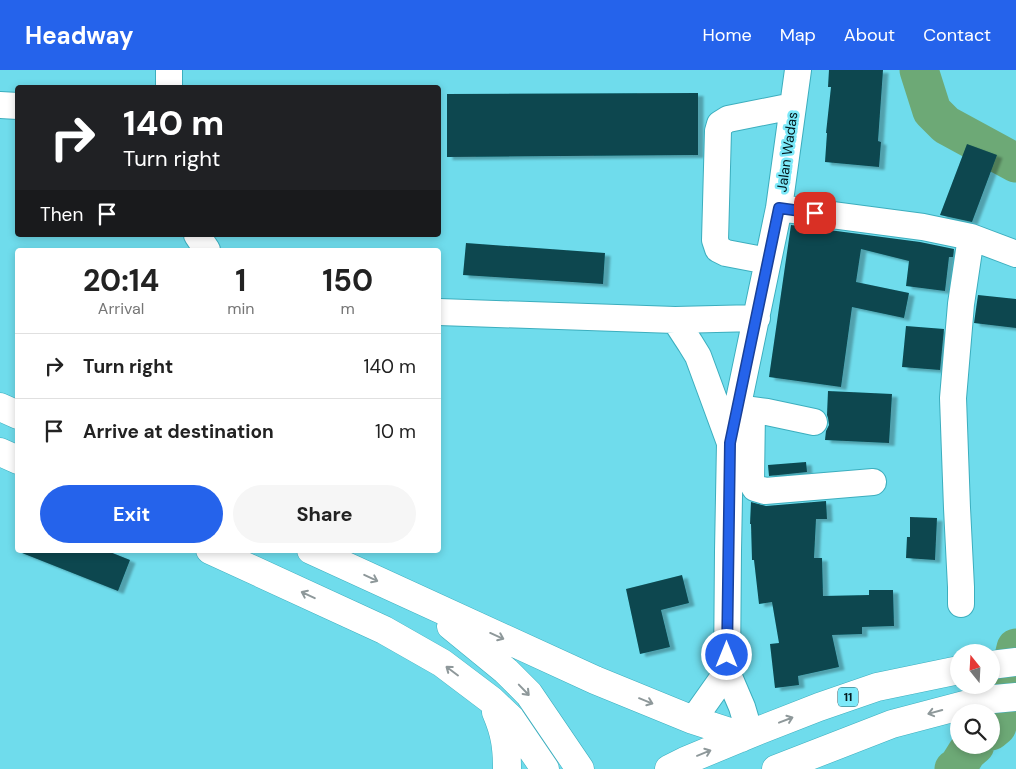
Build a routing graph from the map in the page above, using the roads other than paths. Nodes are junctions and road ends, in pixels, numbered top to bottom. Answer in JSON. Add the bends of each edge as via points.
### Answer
{"nodes":[{"id":1,"x":170,"y":70,"type":"edge"},
{"id":2,"x":798,"y":70,"type":"edge"},
{"id":3,"x":169,"y":85,"type":"edge"},
{"id":4,"x":0,"y":105,"type":"edge"},
{"id":5,"x":15,"y":106,"type":"edge"},
{"id":6,"x":793,"y":106,"type":"junction"},
{"id":7,"x":779,"y":208,"type":"junction"},
{"id":8,"x":198,"y":237,"type":"edge"},
{"id":9,"x":971,"y":237,"type":"junction"},
{"id":10,"x":206,"y":248,"type":"edge"},
{"id":11,"x":1016,"y":254,"type":"edge"},
{"id":12,"x":768,"y":261,"type":"junction"},
{"id":13,"x":441,"y":312,"type":"edge"},
{"id":14,"x":757,"y":318,"type":"junction"},
{"id":15,"x":675,"y":320,"type":"junction"},
{"id":16,"x":0,"y":407,"type":"edge"},
{"id":17,"x":745,"y":409,"type":"junction"},
{"id":18,"x":15,"y":414,"type":"edge"},
{"id":19,"x":814,"y":422,"type":"dead end"},
{"id":20,"x":730,"y":443,"type":"junction"},
{"id":21,"x":0,"y":452,"type":"edge"},
{"id":22,"x":15,"y":459,"type":"edge"},
{"id":23,"x":873,"y":482,"type":"dead end"},
{"id":24,"x":217,"y":553,"type":"edge"},
{"id":25,"x":317,"y":553,"type":"edge"},
{"id":26,"x":421,"y":601,"type":"junction"},
{"id":27,"x":961,"y":604,"type":"dead end"},
{"id":28,"x":1016,"y":662,"type":"edge"},
{"id":29,"x":1000,"y":664,"type":"edge"},
{"id":30,"x":727,"y":672,"type":"junction"},
{"id":31,"x":950,"y":672,"type":"edge"},
{"id":32,"x":1016,"y":696,"type":"edge"},
{"id":33,"x":491,"y":700,"type":"junction"},
{"id":34,"x":693,"y":720,"type":"junction"},
{"id":35,"x":746,"y":736,"type":"junction"},
{"id":36,"x":507,"y":769,"type":"edge"},
{"id":37,"x":544,"y":769,"type":"edge"},
{"id":38,"x":580,"y":769,"type":"edge"},
{"id":39,"x":669,"y":769,"type":"edge"},
{"id":40,"x":768,"y":769,"type":"edge"},
{"id":41,"x":776,"y":769,"type":"edge"}],
"edges":[{"from":1,"to":3,"type":"street"},
{"from":2,"to":6,"type":"street","name":"Jalan Wadas"},
{"from":4,"to":5,"type":"street"},
{"from":6,"to":7,"type":"street","name":"Jalan Wadas"},
{"from":6,"to":12,"type":"street","via":[[728,119],[720,124],[718,131],[715,240],[718,249]]},
{"from":7,"to":9,"type":"street","via":[[923,227]]},
{"from":7,"to":12,"type":"street","name":"Jalan Wadas"},
{"from":8,"to":10,"type":"street"},
{"from":9,"to":11,"type":"street"},
{"from":9,"to":27,"type":"street","via":[[961,304],[954,398]]},
{"from":12,"to":14,"type":"street","name":"Jalan Wadas"},
{"from":13,"to":15,"type":"street"},
{"from":14,"to":15,"type":"street"},
{"from":14,"to":17,"type":"street","name":"Jalan Wadas"},
{"from":15,"to":20,"type":"street","via":[[698,356]]},
{"from":16,"to":18,"type":"highway"},
{"from":17,"to":19,"type":"street"},
{"from":17,"to":20,"type":"street","name":"Jalan Wadas"},
{"from":17,"to":23,"type":"street","via":[[751,481],[755,488],[765,492]]},
{"from":20,"to":30,"type":"street","name":"Jalan Wadas"},
{"from":21,"to":22,"type":"highway"},
{"from":33,"to":24,"type":"highway","one_way":true,"via":[[442,663],[384,630]]},
{"from":25,"to":26,"type":"highway","one_way":true},
{"from":26,"to":34,"type":"highway","one_way":true,"via":[[595,680]]},
{"from":26,"to":38,"type":"highway","one_way":true,"via":[[529,694]]},
{"from":28,"to":29,"type":"highway"},
{"from":30,"to":34,"type":"street"},
{"from":30,"to":35,"type":"street","name":"Jalan Wadas","via":[[742,707]]},
{"from":35,"to":31,"type":"highway","number":"11","one_way":true,"via":[[877,687]]},
{"from":32,"to":41,"type":"highway","one_way":true,"via":[[983,700],[892,724]]},
{"from":33,"to":36,"type":"highway","via":[[504,735]]},
{"from":33,"to":37,"type":"highway","via":[[510,719]]},
{"from":34,"to":35,"type":"highway"},
{"from":39,"to":35,"type":"highway","number":"11","one_way":true},
{"from":35,"to":40,"type":"highway"}]}
